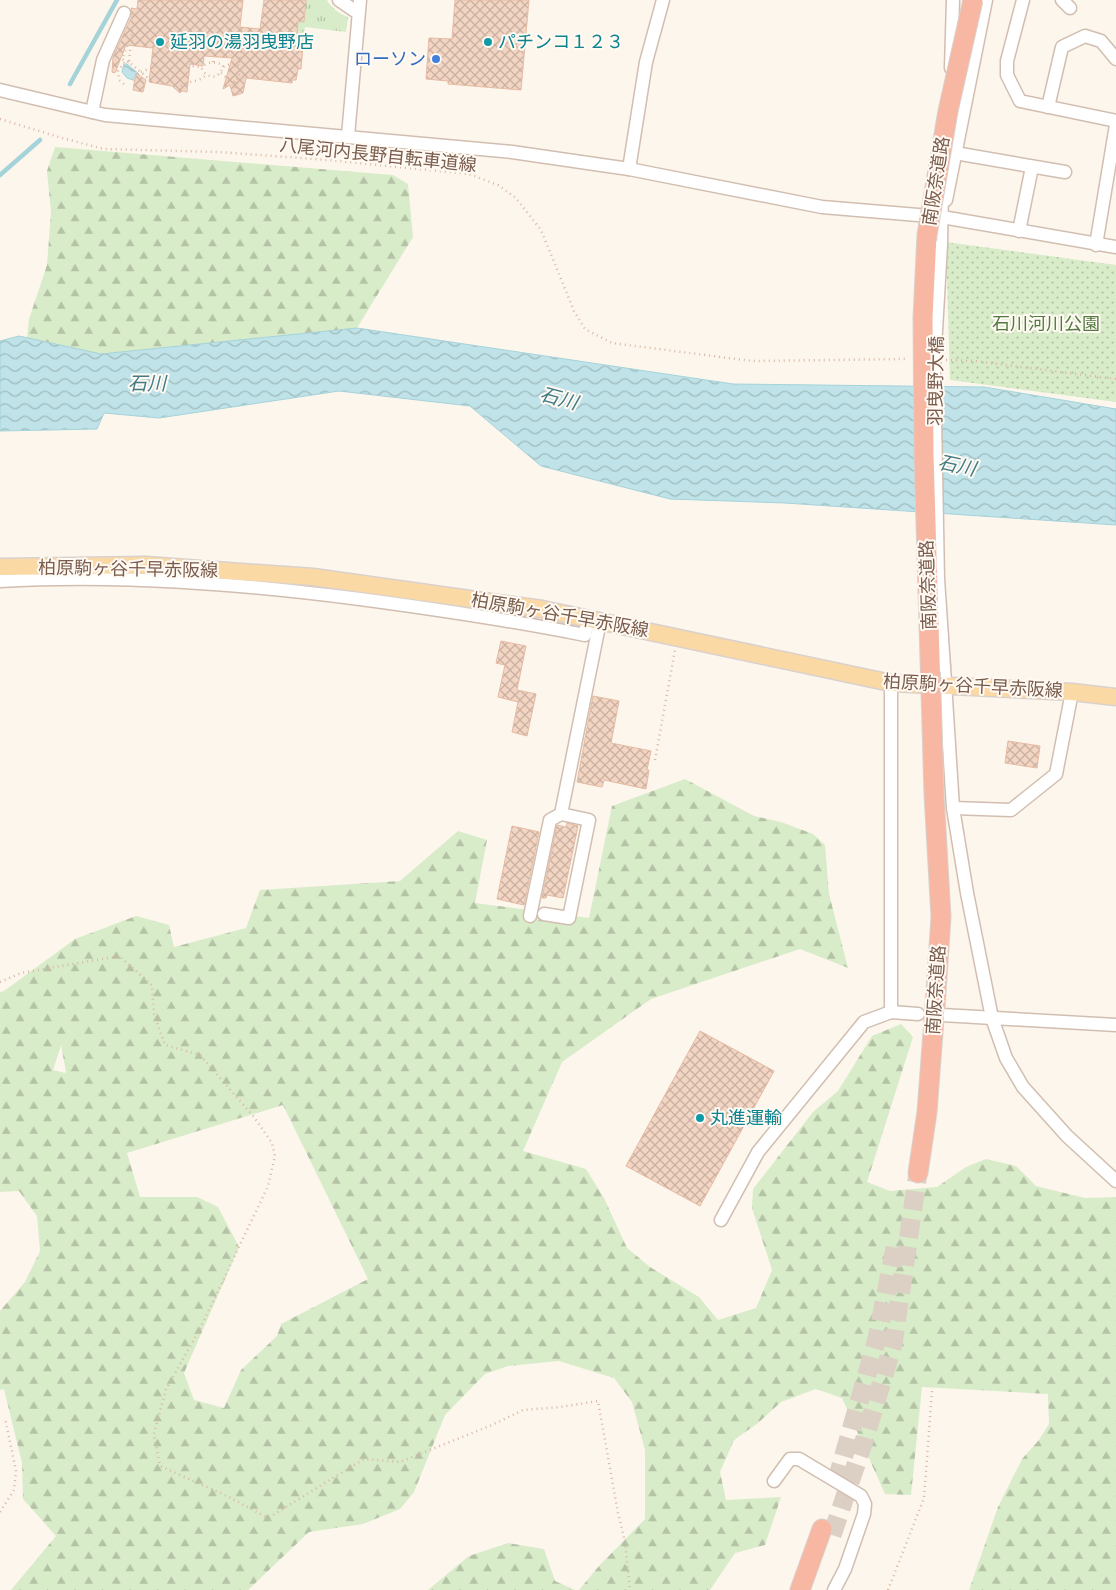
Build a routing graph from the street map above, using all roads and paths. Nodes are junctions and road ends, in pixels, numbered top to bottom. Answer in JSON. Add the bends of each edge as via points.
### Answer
{"nodes":[{"id":1,"x":338,"y":0,"type":"edge"},
{"id":2,"x":360,"y":0,"type":"edge"},
{"id":3,"x":663,"y":0,"type":"edge"},
{"id":4,"x":953,"y":0,"type":"edge"},
{"id":5,"x":965,"y":0,"type":"edge"},
{"id":6,"x":973,"y":0,"type":"edge"},
{"id":7,"x":986,"y":0,"type":"edge"},
{"id":8,"x":1023,"y":0,"type":"edge"},
{"id":9,"x":124,"y":13,"type":"dead end"},
{"id":10,"x":358,"y":13,"type":"junction"},
{"id":11,"x":132,"y":30,"type":"dead end"},
{"id":12,"x":131,"y":39,"type":"junction"},
{"id":13,"x":238,"y":48,"type":"dead end"},
{"id":14,"x":213,"y":56,"type":"dead end"},
{"id":15,"x":190,"y":59,"type":"dead end"},
{"id":16,"x":1116,"y":59,"type":"edge"},
{"id":17,"x":129,"y":62,"type":"junction"},
{"id":18,"x":213,"y":62,"type":"junction"},
{"id":19,"x":238,"y":65,"type":"junction"},
{"id":20,"x":223,"y":67,"type":"junction"},
{"id":21,"x":151,"y":68,"type":"dead end"},
{"id":22,"x":201,"y":68,"type":"junction"},
{"id":23,"x":141,"y":72,"type":"junction"},
{"id":24,"x":221,"y":73,"type":"junction"},
{"id":25,"x":207,"y":74,"type":"junction"},
{"id":26,"x":149,"y":79,"type":"dead end"},
{"id":27,"x":235,"y":82,"type":"junction"},
{"id":28,"x":124,"y":84,"type":"dead end"},
{"id":29,"x":182,"y":86,"type":"dead end"},
{"id":30,"x":0,"y":90,"type":"edge"},
{"id":31,"x":236,"y":90,"type":"dead end"},
{"id":32,"x":1048,"y":107,"type":"junction"},
{"id":33,"x":92,"y":112,"type":"junction"},
{"id":34,"x":0,"y":119,"type":"edge"},
{"id":35,"x":1116,"y":123,"type":"edge"},
{"id":36,"x":348,"y":136,"type":"junction"},
{"id":37,"x":955,"y":153,"type":"junction"},
{"id":38,"x":1032,"y":167,"type":"junction"},
{"id":39,"x":629,"y":169,"type":"junction"},
{"id":40,"x":1065,"y":172,"type":"dead end"},
{"id":41,"x":942,"y":217,"type":"junction"},
{"id":42,"x":1019,"y":231,"type":"junction"},
{"id":43,"x":1096,"y":245,"type":"junction"},
{"id":44,"x":1116,"y":247,"type":"edge"},
{"id":45,"x":917,"y":359,"type":"dead end"},
{"id":46,"x":946,"y":360,"type":"dead end"},
{"id":47,"x":1116,"y":379,"type":"edge"},
{"id":48,"x":0,"y":567,"type":"edge"},
{"id":49,"x":0,"y":581,"type":"edge"},
{"id":50,"x":594,"y":620,"type":"junction"},
{"id":51,"x":677,"y":637,"type":"junction"},
{"id":52,"x":890,"y":683,"type":"junction"},
{"id":53,"x":944,"y":686,"type":"junction"},
{"id":54,"x":1072,"y":692,"type":"junction"},
{"id":55,"x":1116,"y":697,"type":"edge"},
{"id":56,"x":654,"y":760,"type":"dead end"},
{"id":57,"x":953,"y":808,"type":"junction"},
{"id":58,"x":561,"y":814,"type":"junction"},
{"id":59,"x":544,"y":914,"type":"dead end"},
{"id":60,"x":530,"y":916,"type":"dead end"},
{"id":61,"x":0,"y":982,"type":"edge"},
{"id":62,"x":930,"y":1010,"type":"junction"},
{"id":63,"x":891,"y":1012,"type":"junction"},
{"id":64,"x":992,"y":1018,"type":"junction"},
{"id":65,"x":1116,"y":1025,"type":"edge"},
{"id":66,"x":912,"y":1172,"type":"tunnel mouth"},
{"id":67,"x":1116,"y":1181,"type":"edge"},
{"id":68,"x":721,"y":1220,"type":"dead end"},
{"id":69,"x":932,"y":1392,"type":"dead end"},
{"id":70,"x":5,"y":1418,"type":"dead end"},
{"id":71,"x":774,"y":1481,"type":"dead end"},
{"id":72,"x":0,"y":1512,"type":"edge"},
{"id":73,"x":630,"y":1590,"type":"edge"},
{"id":74,"x":800,"y":1590,"type":"edge"},
{"id":75,"x":811,"y":1590,"type":"edge"},
{"id":76,"x":834,"y":1590,"type":"edge"},
{"id":77,"x":888,"y":1590,"type":"edge"}],
"edges":[{"from":1,"to":10,"type":"street"},
{"from":2,"to":10,"type":"street"},
{"from":3,"to":39,"type":"street","via":[[646,62]]},
{"from":4,"to":41,"type":"street","via":[[949,141],[941,197]]},
{"from":5,"to":62,"type":"highway","name":"南阪奈道路","via":[[938,120],[919,234],[913,320]]},
{"from":6,"to":62,"type":"highway","name":"南阪奈道路","bridge":true,"via":[[948,111],[927,235],[923,317],[934,794],[941,917]]},
{"from":7,"to":37,"type":"street"},
{"from":8,"to":32,"type":"street","via":[[1007,61],[1007,75],[1020,101]]},
{"from":9,"to":33,"type":"street","via":[[103,60]]},
{"from":10,"to":36,"type":"street"},
{"from":11,"to":12,"type":"path"},
{"from":12,"to":17,"type":"path"},
{"from":12,"to":17,"type":"path","via":[[122,59]]},
{"from":13,"to":19,"type":"path","via":[[241,52]]},
{"from":14,"to":18,"type":"path"},
{"from":15,"to":22,"type":"path","via":[[191,66]]},
{"from":16,"to":32,"type":"street","via":[[1101,41],[1085,36],[1062,47]]},
{"from":17,"to":23,"type":"path"},
{"from":17,"to":28,"type":"path","via":[[118,71],[119,80]]},
{"from":18,"to":20,"type":"path"},
{"from":18,"to":22,"type":"path"},
{"from":19,"to":20,"type":"path"},
{"from":19,"to":27,"type":"path","via":[[240,73]]},
{"from":20,"to":24,"type":"path"},
{"from":21,"to":23,"type":"path"},
{"from":22,"to":25,"type":"path"},
{"from":23,"to":26,"type":"path"},
{"from":24,"to":25,"type":"path","via":[[214,77]]},
{"from":24,"to":27,"type":"path"},
{"from":25,"to":29,"type":"path","via":[[201,80]]},
{"from":27,"to":31,"type":"path"},
{"from":30,"to":33,"type":"street"},
{"from":32,"to":35,"type":"street"},
{"from":33,"to":36,"type":"street"},
{"from":34,"to":45,"type":"path","name":"八尾河内長野自転車道線","via":[[104,149],[219,152],[469,174],[498,185],[516,198],[541,230],[574,311],[585,329],[612,343],[752,361]]},
{"from":35,"to":43,"type":"street"},
{"from":36,"to":39,"type":"street","via":[[512,152]]},
{"from":37,"to":38,"type":"street"},
{"from":37,"to":41,"type":"street"},
{"from":38,"to":40,"type":"street"},
{"from":38,"to":42,"type":"street"},
{"from":39,"to":41,"type":"street","via":[[822,207]]},
{"from":41,"to":42,"type":"street"},
{"from":41,"to":53,"type":"street","name":"羽曳野大橋","bridge":true,"via":[[934,365],[938,578]]},
{"from":42,"to":43,"type":"street"},
{"from":43,"to":44,"type":"street"},
{"from":46,"to":47,"type":"path"},
{"from":48,"to":50,"type":"main road","name":"柏原駒ヶ谷千早赤阪線","via":[[146,565],[313,577],[542,609]]},
{"from":49,"to":50,"type":"street","via":[[139,580],[302,592],[475,614],[585,635]]},
{"from":50,"to":51,"type":"main road","name":"柏原駒ヶ谷千早赤阪線"},
{"from":50,"to":58,"type":"street"},
{"from":51,"to":52,"type":"main road","name":"柏原駒ヶ谷千早赤阪線"},
{"from":51,"to":56,"type":"path"},
{"from":52,"to":53,"type":"main road","name":"柏原駒ヶ谷千早赤阪線"},
{"from":52,"to":63,"type":"street"},
{"from":53,"to":54,"type":"main road","name":"柏原駒ヶ谷千早赤阪線"},
{"from":53,"to":57,"type":"street","name":"羽曳野大橋"},
{"from":54,"to":55,"type":"main road","name":"柏原駒ヶ谷千早赤阪線"},
{"from":54,"to":57,"type":"street","via":[[1056,774],[1011,810]]},
{"from":57,"to":64,"type":"street","name":"羽曳野大橋"},
{"from":58,"to":59,"type":"street","via":[[589,820],[569,918]]},
{"from":58,"to":60,"type":"street","via":[[550,820]]},
{"from":61,"to":73,"type":"path","via":[[21,973],[119,956],[152,985],[154,1014],[165,1045],[200,1055],[254,1117],[272,1143],[275,1156],[268,1186],[200,1329],[166,1389],[154,1434],[160,1466],[268,1518],[364,1459],[400,1462],[523,1410],[598,1401],[625,1542]]},
{"from":62,"to":63,"type":"street"},
{"from":62,"to":64,"type":"street"},
{"from":62,"to":66,"type":"highway","name":"南阪奈道路","via":[[927,1112]]},
{"from":63,"to":68,"type":"street","via":[[864,1022],[758,1152]]},
{"from":64,"to":65,"type":"street"},
{"from":64,"to":67,"type":"street","name":"羽曳野大橋","via":[[1006,1058],[1023,1087],[1067,1136]]},
{"from":69,"to":77,"type":"path","via":[[924,1498]]},
{"from":70,"to":72,"type":"path","via":[[16,1471],[14,1490]]},
{"from":71,"to":76,"type":"street","via":[[790,1459],[799,1459],[861,1496],[864,1514],[845,1569]]},
{"from":74,"to":75,"type":"highway","via":[[827,1532]]}]}
